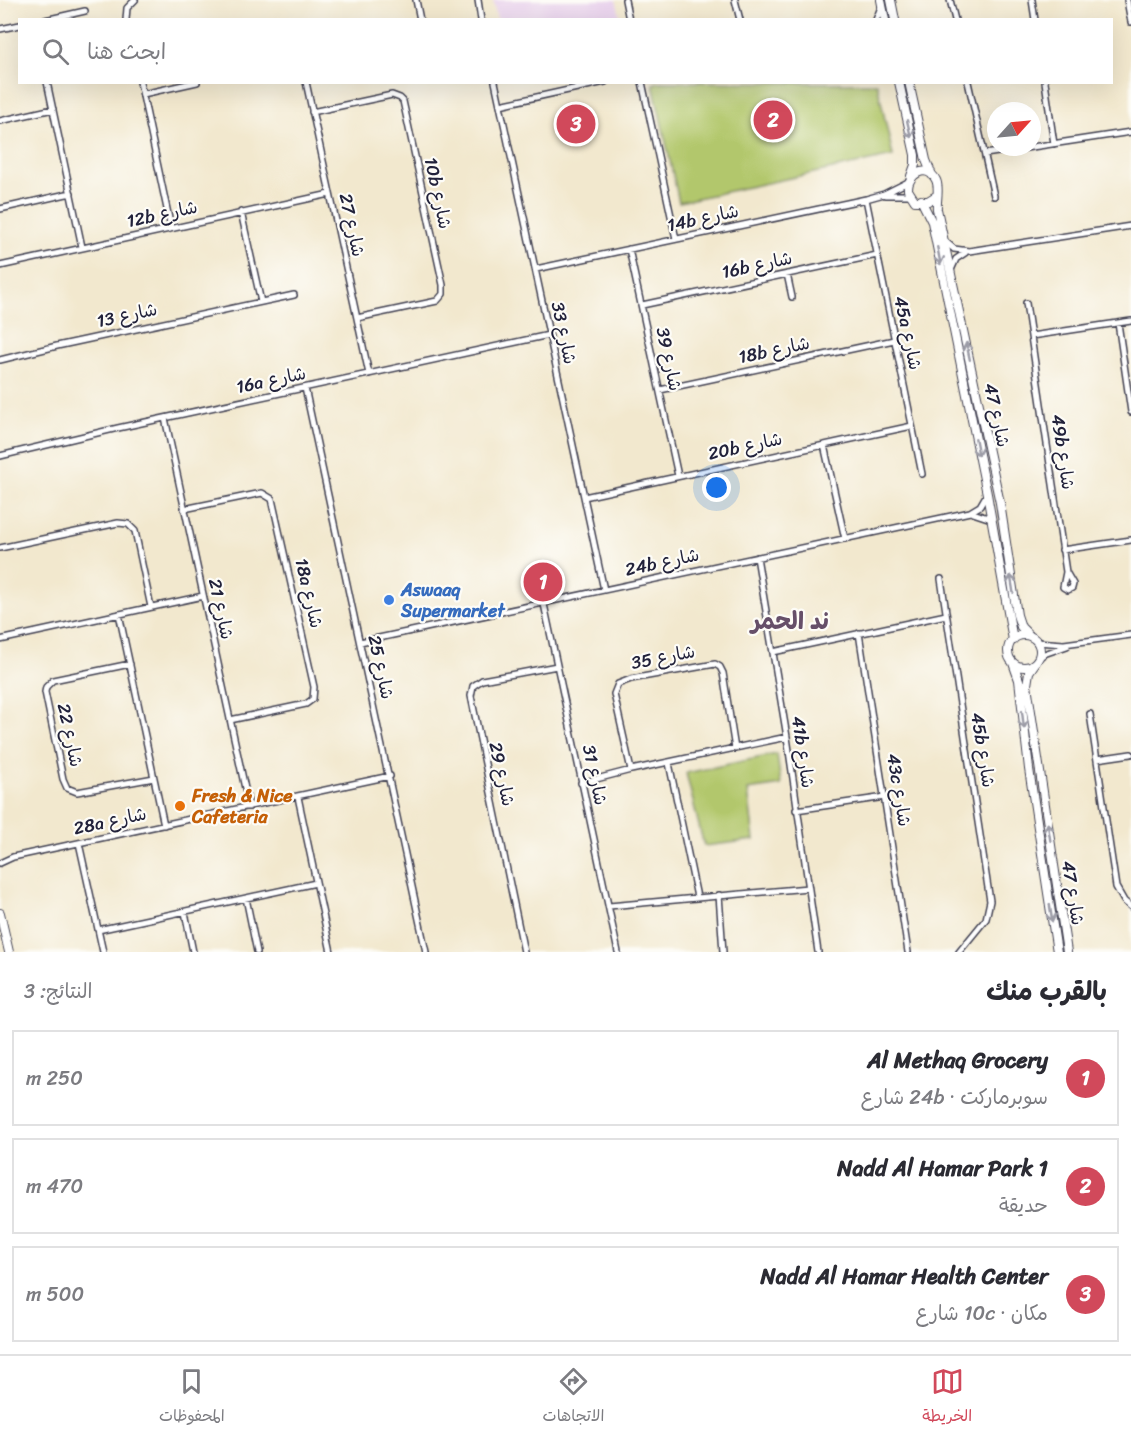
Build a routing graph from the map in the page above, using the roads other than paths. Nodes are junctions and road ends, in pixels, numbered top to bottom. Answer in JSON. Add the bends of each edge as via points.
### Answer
{"nodes":[{"id":1,"x":135,"y":0,"type":"edge"},
{"id":2,"x":416,"y":0,"type":"edge"},
{"id":3,"x":478,"y":0,"type":"edge"},
{"id":4,"x":625,"y":0,"type":"edge"},
{"id":5,"x":735,"y":0,"type":"edge"},
{"id":6,"x":891,"y":0,"type":"edge"},
{"id":7,"x":950,"y":0,"type":"edge"},
{"id":8,"x":1032,"y":0,"type":"edge"},
{"id":9,"x":1127,"y":0,"type":"edge"},
{"id":10,"x":881,"y":3,"type":"edge"},
{"id":11,"x":85,"y":11,"type":"dead end"},
{"id":12,"x":54,"y":18,"type":"edge"},
{"id":13,"x":126,"y":18,"type":"edge"},
{"id":14,"x":420,"y":18,"type":"edge"},
{"id":15,"x":481,"y":18,"type":"edge"},
{"id":16,"x":629,"y":18,"type":"edge"},
{"id":17,"x":740,"y":18,"type":"edge"},
{"id":18,"x":877,"y":18,"type":"edge"},
{"id":19,"x":885,"y":18,"type":"edge"},
{"id":20,"x":895,"y":18,"type":"edge"},
{"id":21,"x":954,"y":18,"type":"edge"},
{"id":22,"x":1035,"y":18,"type":"edge"},
{"id":23,"x":1131,"y":22,"type":"edge"},
{"id":24,"x":18,"y":25,"type":"edge"},
{"id":25,"x":0,"y":29,"type":"edge"},
{"id":26,"x":47,"y":84,"type":"edge"},
{"id":27,"x":140,"y":84,"type":"edge"},
{"id":28,"x":188,"y":84,"type":"edge"},
{"id":29,"x":306,"y":84,"type":"edge"},
{"id":30,"x":495,"y":84,"type":"edge"},
{"id":31,"x":596,"y":84,"type":"edge"},
{"id":32,"x":642,"y":84,"type":"edge"},
{"id":33,"x":898,"y":84,"type":"edge"},
{"id":34,"x":909,"y":84,"type":"edge"},
{"id":35,"x":968,"y":84,"type":"edge"},
{"id":36,"x":1045,"y":84,"type":"edge"},
{"id":37,"x":142,"y":94,"type":"junction"},
{"id":38,"x":500,"y":105,"type":"junction"},
{"id":39,"x":52,"y":109,"type":"junction"},
{"id":40,"x":312,"y":112,"type":"junction"},
{"id":41,"x":0,"y":121,"type":"edge"},
{"id":42,"x":1131,"y":132,"type":"edge"},
{"id":43,"x":1054,"y":144,"type":"junction"},
{"id":44,"x":1041,"y":146,"type":"edge"},
{"id":45,"x":985,"y":154,"type":"joint"},
{"id":46,"x":932,"y":175,"type":"junction"},
{"id":47,"x":910,"y":179,"type":"junction"},
{"id":48,"x":71,"y":193,"type":"junction"},
{"id":49,"x":330,"y":194,"type":"junction"},
{"id":50,"x":909,"y":195,"type":"junction"},
{"id":51,"x":878,"y":196,"type":"junction"},
{"id":52,"x":936,"y":196,"type":"junction"},
{"id":53,"x":994,"y":196,"type":"dead end"},
{"id":54,"x":866,"y":199,"type":"junction"},
{"id":55,"x":921,"y":200,"type":"junction"},
{"id":56,"x":0,"y":209,"type":"edge"},
{"id":57,"x":241,"y":212,"type":"junction"},
{"id":58,"x":1131,"y":226,"type":"edge"},
{"id":59,"x":171,"y":228,"type":"junction"},
{"id":60,"x":676,"y":239,"type":"junction"},
{"id":61,"x":945,"y":240,"type":"junction"},
{"id":62,"x":82,"y":247,"type":"junction"},
{"id":63,"x":629,"y":249,"type":"junction"},
{"id":64,"x":969,"y":251,"type":"junction"},
{"id":65,"x":877,"y":255,"type":"junction"},
{"id":66,"x":0,"y":266,"type":"edge"},
{"id":67,"x":536,"y":269,"type":"junction"},
{"id":68,"x":951,"y":272,"type":"junction"},
{"id":69,"x":787,"y":274,"type":"junction"},
{"id":70,"x":294,"y":295,"type":"dead end"},
{"id":71,"x":792,"y":297,"type":"dead end"},
{"id":72,"x":261,"y":302,"type":"junction"},
{"id":73,"x":1026,"y":303,"type":"dead end"},
{"id":74,"x":642,"y":305,"type":"junction"},
{"id":75,"x":357,"y":318,"type":"junction"},
{"id":76,"x":1131,"y":321,"type":"edge"},
{"id":77,"x":1118,"y":323,"type":"junction"},
{"id":78,"x":549,"y":335,"type":"junction"},
{"id":79,"x":1031,"y":336,"type":"junction"},
{"id":80,"x":894,"y":339,"type":"junction"},
{"id":81,"x":0,"y":360,"type":"edge"},
{"id":82,"x":369,"y":374,"type":"junction"},
{"id":83,"x":305,"y":388,"type":"junction"},
{"id":84,"x":660,"y":390,"type":"junction"},
{"id":85,"x":1131,"y":412,"type":"edge"},
{"id":86,"x":165,"y":418,"type":"junction"},
{"id":87,"x":912,"y":426,"type":"junction"},
{"id":88,"x":824,"y":445,"type":"junction"},
{"id":89,"x":0,"y":456,"type":"edge"},
{"id":90,"x":922,"y":474,"type":"dead end"},
{"id":91,"x":678,"y":476,"type":"junction"},
{"id":92,"x":987,"y":494,"type":"junction"},
{"id":93,"x":584,"y":496,"type":"junction"},
{"id":94,"x":184,"y":509,"type":"junction"},
{"id":95,"x":970,"y":512,"type":"junction"},
{"id":96,"x":992,"y":519,"type":"junction"},
{"id":97,"x":845,"y":539,"type":"junction"},
{"id":98,"x":1131,"y":540,"type":"edge"},
{"id":99,"x":0,"y":548,"type":"edge"},
{"id":100,"x":1062,"y":550,"type":"junction"},
{"id":101,"x":757,"y":557,"type":"junction"},
{"id":102,"x":1066,"y":572,"type":"dead end"},
{"id":103,"x":941,"y":579,"type":"dead end"},
{"id":104,"x":604,"y":590,"type":"junction"},
{"id":105,"x":203,"y":596,"type":"junction"},
{"id":106,"x":544,"y":604,"type":"junction"},
{"id":107,"x":151,"y":607,"type":"junction"},
{"id":108,"x":119,"y":614,"type":"junction"},
{"id":109,"x":946,"y":615,"type":"junction"},
{"id":110,"x":859,"y":633,"type":"junction"},
{"id":111,"x":1131,"y":635,"type":"edge"},
{"id":112,"x":0,"y":640,"type":"edge"},
{"id":113,"x":1013,"y":640,"type":"junction"},
{"id":114,"x":1034,"y":640,"type":"junction"},
{"id":115,"x":360,"y":642,"type":"junction"},
{"id":116,"x":1080,"y":643,"type":"junction"},
{"id":117,"x":773,"y":652,"type":"junction"},
{"id":118,"x":1037,"y":660,"type":"junction"},
{"id":119,"x":1013,"y":663,"type":"junction"},
{"id":120,"x":130,"y":664,"type":"junction"},
{"id":121,"x":557,"y":666,"type":"junction"},
{"id":122,"x":1090,"y":714,"type":"dead end"},
{"id":123,"x":230,"y":720,"type":"junction"},
{"id":124,"x":787,"y":738,"type":"junction"},
{"id":125,"x":735,"y":749,"type":"junction"},
{"id":126,"x":1131,"y":754,"type":"edge"},
{"id":127,"x":1097,"y":759,"type":"junction"},
{"id":128,"x":669,"y":763,"type":"junction"},
{"id":129,"x":631,"y":770,"type":"junction"},
{"id":130,"x":390,"y":776,"type":"junction"},
{"id":131,"x":154,"y":778,"type":"junction"},
{"id":132,"x":581,"y":783,"type":"junction"},
{"id":133,"x":298,"y":797,"type":"junction"},
{"id":134,"x":885,"y":797,"type":"junction"},
{"id":135,"x":249,"y":807,"type":"junction"},
{"id":136,"x":796,"y":810,"type":"junction"},
{"id":137,"x":164,"y":825,"type":"junction"},
{"id":138,"x":80,"y":843,"type":"junction"},
{"id":139,"x":13,"y":857,"type":"junction"},
{"id":140,"x":0,"y":858,"type":"edge"},
{"id":141,"x":0,"y":863,"type":"edge"},
{"id":142,"x":316,"y":883,"type":"junction"},
{"id":143,"x":808,"y":888,"type":"junction"},
{"id":144,"x":719,"y":895,"type":"junction"},
{"id":145,"x":697,"y":897,"type":"junction"},
{"id":146,"x":246,"y":898,"type":"junction"},
{"id":147,"x":609,"y":906,"type":"junction"},
{"id":148,"x":1131,"y":907,"type":"edge"},
{"id":149,"x":185,"y":912,"type":"junction"},
{"id":150,"x":0,"y":914,"type":"edge"},
{"id":151,"x":98,"y":930,"type":"junction"},
{"id":152,"x":9,"y":952,"type":"edge"},
{"id":153,"x":103,"y":952,"type":"edge"},
{"id":154,"x":193,"y":952,"type":"edge"},
{"id":155,"x":257,"y":952,"type":"edge"},
{"id":156,"x":331,"y":952,"type":"edge"},
{"id":157,"x":426,"y":952,"type":"edge"},
{"id":158,"x":524,"y":952,"type":"edge"},
{"id":159,"x":618,"y":952,"type":"edge"},
{"id":160,"x":723,"y":952,"type":"edge"},
{"id":161,"x":818,"y":952,"type":"edge"},
{"id":162,"x":908,"y":952,"type":"edge"},
{"id":163,"x":959,"y":952,"type":"edge"},
{"id":164,"x":1057,"y":952,"type":"edge"},
{"id":165,"x":1067,"y":952,"type":"edge"}],
"edges":[{"from":1,"to":13,"type":"street","via":[[127,8]]},
{"from":2,"to":14,"type":"street"},
{"from":3,"to":15,"type":"street"},
{"from":4,"to":16,"type":"street"},
{"from":5,"to":17,"type":"street"},
{"from":6,"to":20,"type":"street"},
{"from":7,"to":21,"type":"street"},
{"from":8,"to":22,"type":"street"},
{"from":9,"to":23,"type":"street"},
{"from":10,"to":18,"type":"street"},
{"from":10,"to":19,"type":"street"},
{"from":11,"to":12,"type":"street"},
{"from":24,"to":25,"type":"street"},
{"from":26,"to":39,"type":"street"},
{"from":27,"to":37,"type":"street"},
{"from":28,"to":37,"type":"street"},
{"from":29,"to":40,"type":"street","name":"شارع 27"},
{"from":30,"to":38,"type":"street","name":"شارع 33"},
{"from":31,"to":38,"type":"street"},
{"from":32,"to":60,"type":"street"},
{"from":33,"to":47,"type":"street","one_way":true,"via":[[915,155]]},
{"from":34,"to":46,"type":"street"},
{"from":35,"to":45,"type":"street"},
{"from":36,"to":43,"type":"street"},
{"from":37,"to":59,"type":"street"},
{"from":38,"to":67,"type":"street","name":"شارع 33"},
{"from":39,"to":41,"type":"street"},
{"from":39,"to":48,"type":"street"},
{"from":40,"to":49,"type":"street","name":"شارع 27"},
{"from":40,"to":75,"type":"street","name":"10b شارع","via":[[392,95],[403,101],[443,294],[437,301]]},
{"from":42,"to":43,"type":"street"},
{"from":43,"to":44,"type":"street"},
{"from":45,"to":53,"type":"street"},
{"from":46,"to":47,"type":"street","via":[[924,172]]},
{"from":46,"to":52,"type":"street","via":[[938,185]]},
{"from":47,"to":50,"type":"street"},
{"from":47,"to":51,"type":"street","name":"14b شارع"},
{"from":48,"to":56,"type":"street"},
{"from":48,"to":62,"type":"street"},
{"from":49,"to":57,"type":"street","name":"12b شارع"},
{"from":49,"to":75,"type":"street","name":"شارع 27"},
{"from":50,"to":51,"type":"street","name":"14b شارع"},
{"from":50,"to":55,"type":"street","via":[[915,201]]},
{"from":51,"to":54,"type":"street","name":"14b شارع"},
{"from":52,"to":55,"type":"street"},
{"from":52,"to":61,"type":"street","name":"شارع 47"},
{"from":54,"to":60,"type":"street","name":"14b شارع"},
{"from":54,"to":65,"type":"street","name":"45a شارع"},
{"from":55,"to":92,"type":"street","name":"شارع 47","one_way":true,"via":[[932,222]]},
{"from":57,"to":59,"type":"street","name":"12b شارع"},
{"from":57,"to":72,"type":"street"},
{"from":58,"to":64,"type":"street"},
{"from":59,"to":62,"type":"street","name":"12b شارع"},
{"from":60,"to":63,"type":"street","name":"14b شارع"},
{"from":61,"to":64,"type":"street","via":[[954,249]]},
{"from":61,"to":68,"type":"street","name":"شارع 47"},
{"from":62,"to":66,"type":"street","name":"12b شارع"},
{"from":63,"to":67,"type":"street","name":"14b شارع"},
{"from":63,"to":74,"type":"street","name":"شارع 39"},
{"from":64,"to":68,"type":"street","via":[[956,259]]},
{"from":65,"to":69,"type":"street","name":"16b شارع"},
{"from":65,"to":80,"type":"street","name":"45a شارع"},
{"from":67,"to":78,"type":"street","name":"شارع 33"},
{"from":114,"to":68,"type":"street","name":"شارع 47","one_way":true,"via":[[1021,627],[1017,615],[1000,503]]},
{"from":69,"to":71,"type":"street"},
{"from":69,"to":74,"type":"street","name":"16b شارع"},
{"from":70,"to":72,"type":"street","name":"شارع 13"},
{"from":72,"to":81,"type":"street","name":"شارع 13"},
{"from":73,"to":79,"type":"street","name":"49b شارع"},
{"from":74,"to":84,"type":"street","name":"شارع 39"},
{"from":75,"to":82,"type":"street","name":"شارع 27"},
{"from":76,"to":77,"type":"street"},
{"from":77,"to":79,"type":"street"},
{"from":77,"to":85,"type":"street"},
{"from":78,"to":82,"type":"street","name":"16a شارع"},
{"from":78,"to":93,"type":"street","name":"شارع 33"},
{"from":79,"to":100,"type":"street","name":"49b شارع"},
{"from":80,"to":84,"type":"street","name":"18b شارع"},
{"from":80,"to":87,"type":"street","name":"45a شارع"},
{"from":82,"to":83,"type":"street","name":"16a شارع"},
{"from":83,"to":86,"type":"street","name":"16a شارع"},
{"from":83,"to":115,"type":"street","name":"شارع 25"},
{"from":84,"to":91,"type":"street","name":"شارع 39"},
{"from":86,"to":89,"type":"street","name":"16a شارع"},
{"from":86,"to":94,"type":"street","name":"شارع 21"},
{"from":87,"to":88,"type":"street","name":"20b شارع"},
{"from":87,"to":90,"type":"street","name":"45a شارع"},
{"from":88,"to":91,"type":"street","name":"20b شارع"},
{"from":88,"to":97,"type":"street"},
{"from":91,"to":93,"type":"street","name":"20b شارع"},
{"from":92,"to":95,"type":"street"},
{"from":92,"to":96,"type":"street","name":"شارع 47"},
{"from":93,"to":104,"type":"street","name":"شارع 33"},
{"from":94,"to":105,"type":"street","name":"شارع 21"},
{"from":94,"to":123,"type":"street","name":"18a شارع","via":[[262,493],[272,499],[314,687],[313,699],[306,704]]},
{"from":95,"to":96,"type":"street","name":"24b شارع"},
{"from":95,"to":97,"type":"street","name":"24b شارع"},
{"from":96,"to":113,"type":"street","name":"شارع 47"},
{"from":97,"to":101,"type":"street","name":"24b شارع"},
{"from":98,"to":100,"type":"street"},
{"from":99,"to":107,"type":"street","via":[[128,524],[135,531]]},
{"from":100,"to":102,"type":"street","name":"49b شارع"},
{"from":101,"to":104,"type":"street","name":"24b شارع"},
{"from":101,"to":117,"type":"street","name":"41b شارع"},
{"from":103,"to":109,"type":"street","name":"45b شارع"},
{"from":104,"to":106,"type":"street","name":"24b شارع"},
{"from":105,"to":107,"type":"street"},
{"from":105,"to":123,"type":"street","name":"شارع 21"},
{"from":106,"to":115,"type":"street","name":"24b شارع"},
{"from":106,"to":121,"type":"street","name":"شارع 31"},
{"from":107,"to":108,"type":"street"},
{"from":108,"to":112,"type":"street"},
{"from":108,"to":120,"type":"street"},
{"from":109,"to":110,"type":"street"},
{"from":109,"to":163,"type":"street","name":"45b شارع","via":[[990,901],[982,923]]},
{"from":110,"to":117,"type":"street"},
{"from":110,"to":134,"type":"street","name":"43c شارع"},
{"from":111,"to":116,"type":"street"},
{"from":113,"to":114,"type":"street","via":[[1020,636]]},
{"from":113,"to":119,"type":"street","via":[[1008,650]]},
{"from":114,"to":116,"type":"street"},
{"from":114,"to":118,"type":"street","via":[[1040,653]]},
{"from":115,"to":130,"type":"street","name":"شارع 25"},
{"from":116,"to":118,"type":"street"},
{"from":117,"to":124,"type":"street","name":"41b شارع"},
{"from":118,"to":119,"type":"street","via":[[1027,667]]},
{"from":165,"to":118,"type":"street","name":"شارع 47","one_way":true,"via":[[1027,685]]},
{"from":119,"to":164,"type":"street","name":"شارع 47","one_way":true,"via":[[1019,680]]},
{"from":120,"to":131,"type":"street"},
{"from":120,"to":131,"type":"street","name":"شارع 22","via":[[53,680],[46,687],[63,779],[67,788],[77,792]]},
{"from":121,"to":132,"type":"street","name":"شارع 31"},
{"from":121,"to":158,"type":"street","name":"شارع 29","via":[[482,680],[473,686],[471,696]]},
{"from":122,"to":127,"type":"street"},
{"from":123,"to":135,"type":"street","name":"شارع 21"},
{"from":124,"to":125,"type":"street"},
{"from":124,"to":136,"type":"street","name":"41b شارع"},
{"from":125,"to":128,"type":"street"},
{"from":125,"to":129,"type":"street","name":"شارع 35","via":[[723,672],[715,664],[704,664],[618,684],[614,694]]},
{"from":126,"to":127,"type":"street"},
{"from":127,"to":148,"type":"street","via":[[1116,887]]},
{"from":128,"to":129,"type":"street"},
{"from":128,"to":145,"type":"street"},
{"from":129,"to":132,"type":"street"},
{"from":130,"to":133,"type":"street","name":"28a شارع"},
{"from":130,"to":157,"type":"street","name":"شارع 25"},
{"from":131,"to":137,"type":"street"},
{"from":132,"to":147,"type":"street","name":"شارع 31"},
{"from":133,"to":135,"type":"street","name":"28a شارع"},
{"from":133,"to":142,"type":"street"},
{"from":134,"to":136,"type":"street"},
{"from":134,"to":162,"type":"street","name":"43c شارع"},
{"from":135,"to":137,"type":"street","name":"28a شارع"},
{"from":136,"to":143,"type":"street","name":"41b شارع"},
{"from":137,"to":138,"type":"street","name":"28a شارع"},
{"from":138,"to":139,"type":"street","name":"28a شارع"},
{"from":138,"to":151,"type":"street"},
{"from":139,"to":140,"type":"street","name":"28a شارع"},
{"from":139,"to":141,"type":"street","name":"28a شارع"},
{"from":142,"to":146,"type":"street"},
{"from":142,"to":156,"type":"street"},
{"from":143,"to":144,"type":"street"},
{"from":143,"to":161,"type":"street","name":"41b شارع"},
{"from":144,"to":145,"type":"street"},
{"from":144,"to":160,"type":"street"},
{"from":145,"to":147,"type":"street"},
{"from":146,"to":149,"type":"street"},
{"from":146,"to":155,"type":"street"},
{"from":147,"to":159,"type":"street","name":"شارع 31"},
{"from":149,"to":151,"type":"street"},
{"from":149,"to":154,"type":"street"},
{"from":150,"to":152,"type":"street"},
{"from":151,"to":153,"type":"street"}]}
